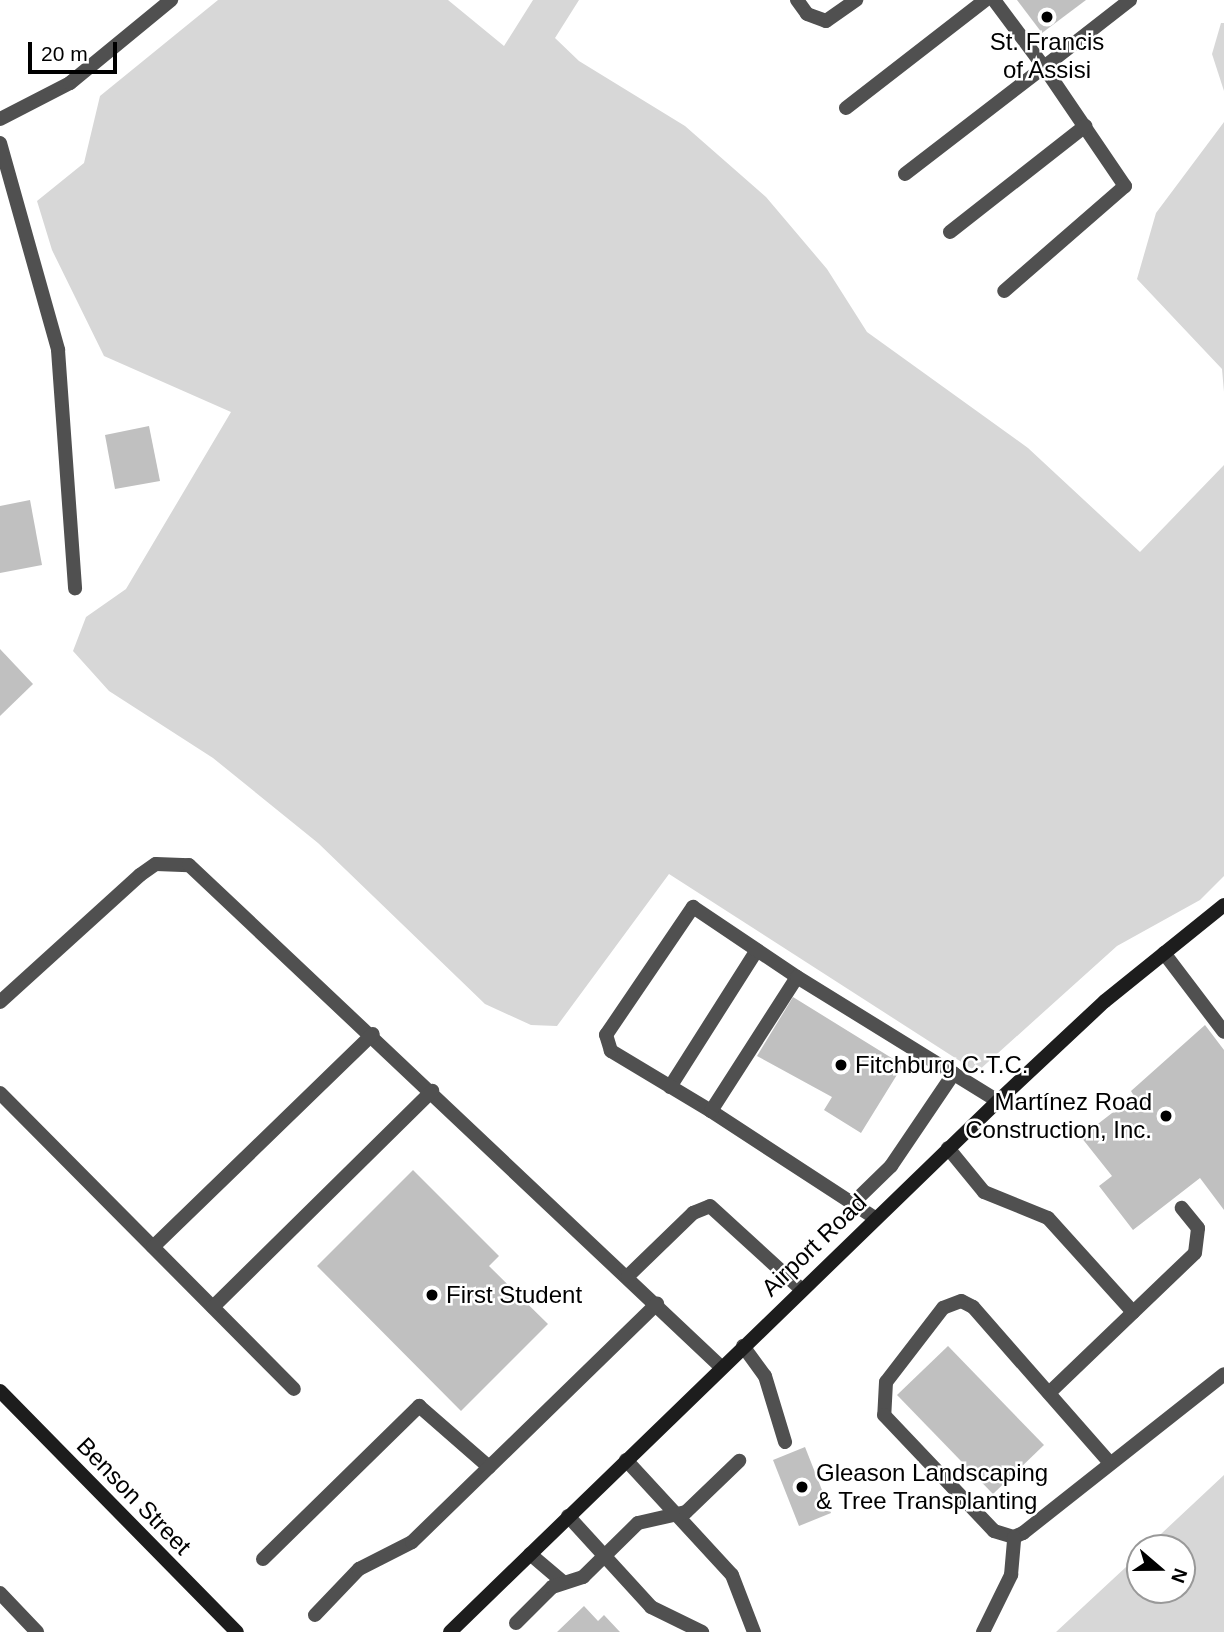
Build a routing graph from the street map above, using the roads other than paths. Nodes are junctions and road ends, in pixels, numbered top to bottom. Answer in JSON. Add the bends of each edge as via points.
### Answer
{"nodes":[{"id":1,"x":171,"y":0,"type":"edge"},
{"id":2,"x":797,"y":0,"type":"edge"},
{"id":3,"x":856,"y":0,"type":"edge"},
{"id":4,"x":985,"y":0,"type":"edge"},
{"id":5,"x":994,"y":0,"type":"edge"},
{"id":6,"x":1130,"y":0,"type":"edge"},
{"id":7,"x":1044,"y":67,"type":"junction"},
{"id":8,"x":846,"y":108,"type":"dead end"},
{"id":9,"x":0,"y":119,"type":"edge"},
{"id":10,"x":1085,"y":127,"type":"junction"},
{"id":11,"x":0,"y":143,"type":"edge"},
{"id":12,"x":905,"y":174,"type":"dead end"},
{"id":13,"x":950,"y":232,"type":"dead end"},
{"id":14,"x":1004,"y":291,"type":"dead end"},
{"id":15,"x":75,"y":588,"type":"dead end"},
{"id":16,"x":1224,"y":905,"type":"edge"},
{"id":17,"x":757,"y":950,"type":"junction"},
{"id":18,"x":1164,"y":953,"type":"junction"},
{"id":19,"x":797,"y":977,"type":"junction"},
{"id":20,"x":0,"y":1002,"type":"edge"},
{"id":21,"x":1224,"y":1032,"type":"edge"},
{"id":22,"x":373,"y":1034,"type":"junction"},
{"id":23,"x":954,"y":1073,"type":"junction"},
{"id":24,"x":670,"y":1087,"type":"junction"},
{"id":25,"x":432,"y":1091,"type":"junction"},
{"id":26,"x":0,"y":1093,"type":"edge"},
{"id":27,"x":998,"y":1101,"type":"junction"},
{"id":28,"x":711,"y":1111,"type":"junction"},
{"id":29,"x":948,"y":1148,"type":"junction"},
{"id":30,"x":853,"y":1203,"type":"junction"},
{"id":31,"x":1182,"y":1208,"type":"dead end"},
{"id":32,"x":876,"y":1218,"type":"junction"},
{"id":33,"x":153,"y":1247,"type":"junction"},
{"id":34,"x":628,"y":1276,"type":"junction"},
{"id":35,"x":801,"y":1289,"type":"junction"},
{"id":36,"x":657,"y":1304,"type":"junction"},
{"id":37,"x":213,"y":1307,"type":"junction"},
{"id":38,"x":1133,"y":1312,"type":"junction"},
{"id":39,"x":743,"y":1346,"type":"junction"},
{"id":40,"x":721,"y":1367,"type":"junction"},
{"id":41,"x":1224,"y":1374,"type":"edge"},
{"id":42,"x":294,"y":1388,"type":"dead end"},
{"id":43,"x":0,"y":1391,"type":"edge"},
{"id":44,"x":1049,"y":1392,"type":"junction"},
{"id":45,"x":785,"y":1442,"type":"dead end"},
{"id":46,"x":626,"y":1460,"type":"junction"},
{"id":47,"x":739,"y":1461,"type":"dead end"},
{"id":48,"x":1110,"y":1463,"type":"junction"},
{"id":49,"x":489,"y":1467,"type":"junction"},
{"id":50,"x":678,"y":1515,"type":"junction"},
{"id":51,"x":568,"y":1516,"type":"junction"},
{"id":52,"x":1014,"y":1536,"type":"junction"},
{"id":53,"x":530,"y":1554,"type":"junction"},
{"id":54,"x":604,"y":1556,"type":"junction"},
{"id":55,"x":263,"y":1559,"type":"dead end"},
{"id":56,"x":563,"y":1583,"type":"junction"},
{"id":57,"x":0,"y":1593,"type":"edge"},
{"id":58,"x":315,"y":1615,"type":"dead end"},
{"id":59,"x":516,"y":1623,"type":"dead end"},
{"id":60,"x":37,"y":1632,"type":"edge"},
{"id":61,"x":237,"y":1632,"type":"edge"},
{"id":62,"x":450,"y":1632,"type":"edge"},
{"id":63,"x":702,"y":1632,"type":"edge"},
{"id":64,"x":754,"y":1632,"type":"edge"},
{"id":65,"x":983,"y":1632,"type":"edge"}],
"edges":[{"from":1,"to":9,"type":"street","via":[[70,83]]},
{"from":2,"to":3,"type":"street","via":[[807,14],[827,21]]},
{"from":4,"to":8,"type":"street"},
{"from":5,"to":7,"type":"street"},
{"from":6,"to":7,"type":"street"},
{"from":7,"to":10,"type":"street"},
{"from":7,"to":12,"type":"street"},
{"from":10,"to":13,"type":"street"},
{"from":10,"to":14,"type":"street","via":[[1124,190]]},
{"from":11,"to":15,"type":"street","via":[[58,351]]},
{"from":16,"to":18,"type":"main road","name":"Airport Road"},
{"from":17,"to":19,"type":"street"},
{"from":17,"to":24,"type":"street"},
{"from":17,"to":24,"type":"street","via":[[693,906],[606,1035],[611,1051]]},
{"from":18,"to":21,"type":"street"},
{"from":18,"to":27,"type":"main road","name":"Airport Road"},
{"from":19,"to":23,"type":"street"},
{"from":19,"to":28,"type":"street"},
{"from":20,"to":22,"type":"street","via":[[141,875],[173,862],[202,873]]},
{"from":22,"to":25,"type":"street"},
{"from":22,"to":33,"type":"street"},
{"from":23,"to":27,"type":"street"},
{"from":23,"to":30,"type":"street","via":[[882,1178]]},
{"from":24,"to":28,"type":"street"},
{"from":25,"to":34,"type":"street"},
{"from":25,"to":37,"type":"street"},
{"from":26,"to":33,"type":"street"},
{"from":27,"to":29,"type":"main road","name":"Airport Road"},
{"from":28,"to":30,"type":"street"},
{"from":29,"to":32,"type":"main road","name":"Airport Road"},
{"from":29,"to":38,"type":"street","via":[[984,1192],[1048,1218]]},
{"from":30,"to":32,"type":"street"},
{"from":31,"to":38,"type":"street","via":[[1198,1228],[1199,1245]]},
{"from":32,"to":35,"type":"main road","name":"Airport Road"},
{"from":33,"to":37,"type":"street"},
{"from":34,"to":35,"type":"street","via":[[693,1213],[710,1206]]},
{"from":34,"to":36,"type":"street"},
{"from":35,"to":39,"type":"main road","name":"Airport Road"},
{"from":36,"to":40,"type":"street"},
{"from":36,"to":49,"type":"street"},
{"from":37,"to":42,"type":"street"},
{"from":38,"to":44,"type":"street"},
{"from":39,"to":40,"type":"main road","name":"Airport Road"},
{"from":39,"to":45,"type":"street","via":[[765,1376]]},
{"from":40,"to":46,"type":"main road","name":"Airport Road"},
{"from":41,"to":48,"type":"street"},
{"from":43,"to":61,"type":"main road","name":"Benson Street"},
{"from":44,"to":48,"type":"street"},
{"from":44,"to":52,"type":"street","via":[[974,1307],[961,1301],[943,1308],[893,1366],[881,1399],[884,1415],[994,1531]]},
{"from":46,"to":50,"type":"street"},
{"from":46,"to":51,"type":"main road","name":"Airport Road"},
{"from":47,"to":50,"type":"street"},
{"from":48,"to":52,"type":"street"},
{"from":49,"to":55,"type":"street","via":[[419,1406]]},
{"from":49,"to":58,"type":"street","via":[[412,1542],[359,1569]]},
{"from":50,"to":54,"type":"street","via":[[638,1523]]},
{"from":50,"to":64,"type":"street","via":[[732,1575]]},
{"from":51,"to":53,"type":"main road","name":"Airport Road"},
{"from":51,"to":54,"type":"street"},
{"from":52,"to":65,"type":"street","via":[[1011,1575]]},
{"from":53,"to":56,"type":"street"},
{"from":53,"to":62,"type":"main road","name":"Airport Road"},
{"from":54,"to":56,"type":"street","via":[[583,1577]]},
{"from":54,"to":63,"type":"street","via":[[651,1607]]},
{"from":56,"to":59,"type":"street"},
{"from":57,"to":60,"type":"street"}]}
